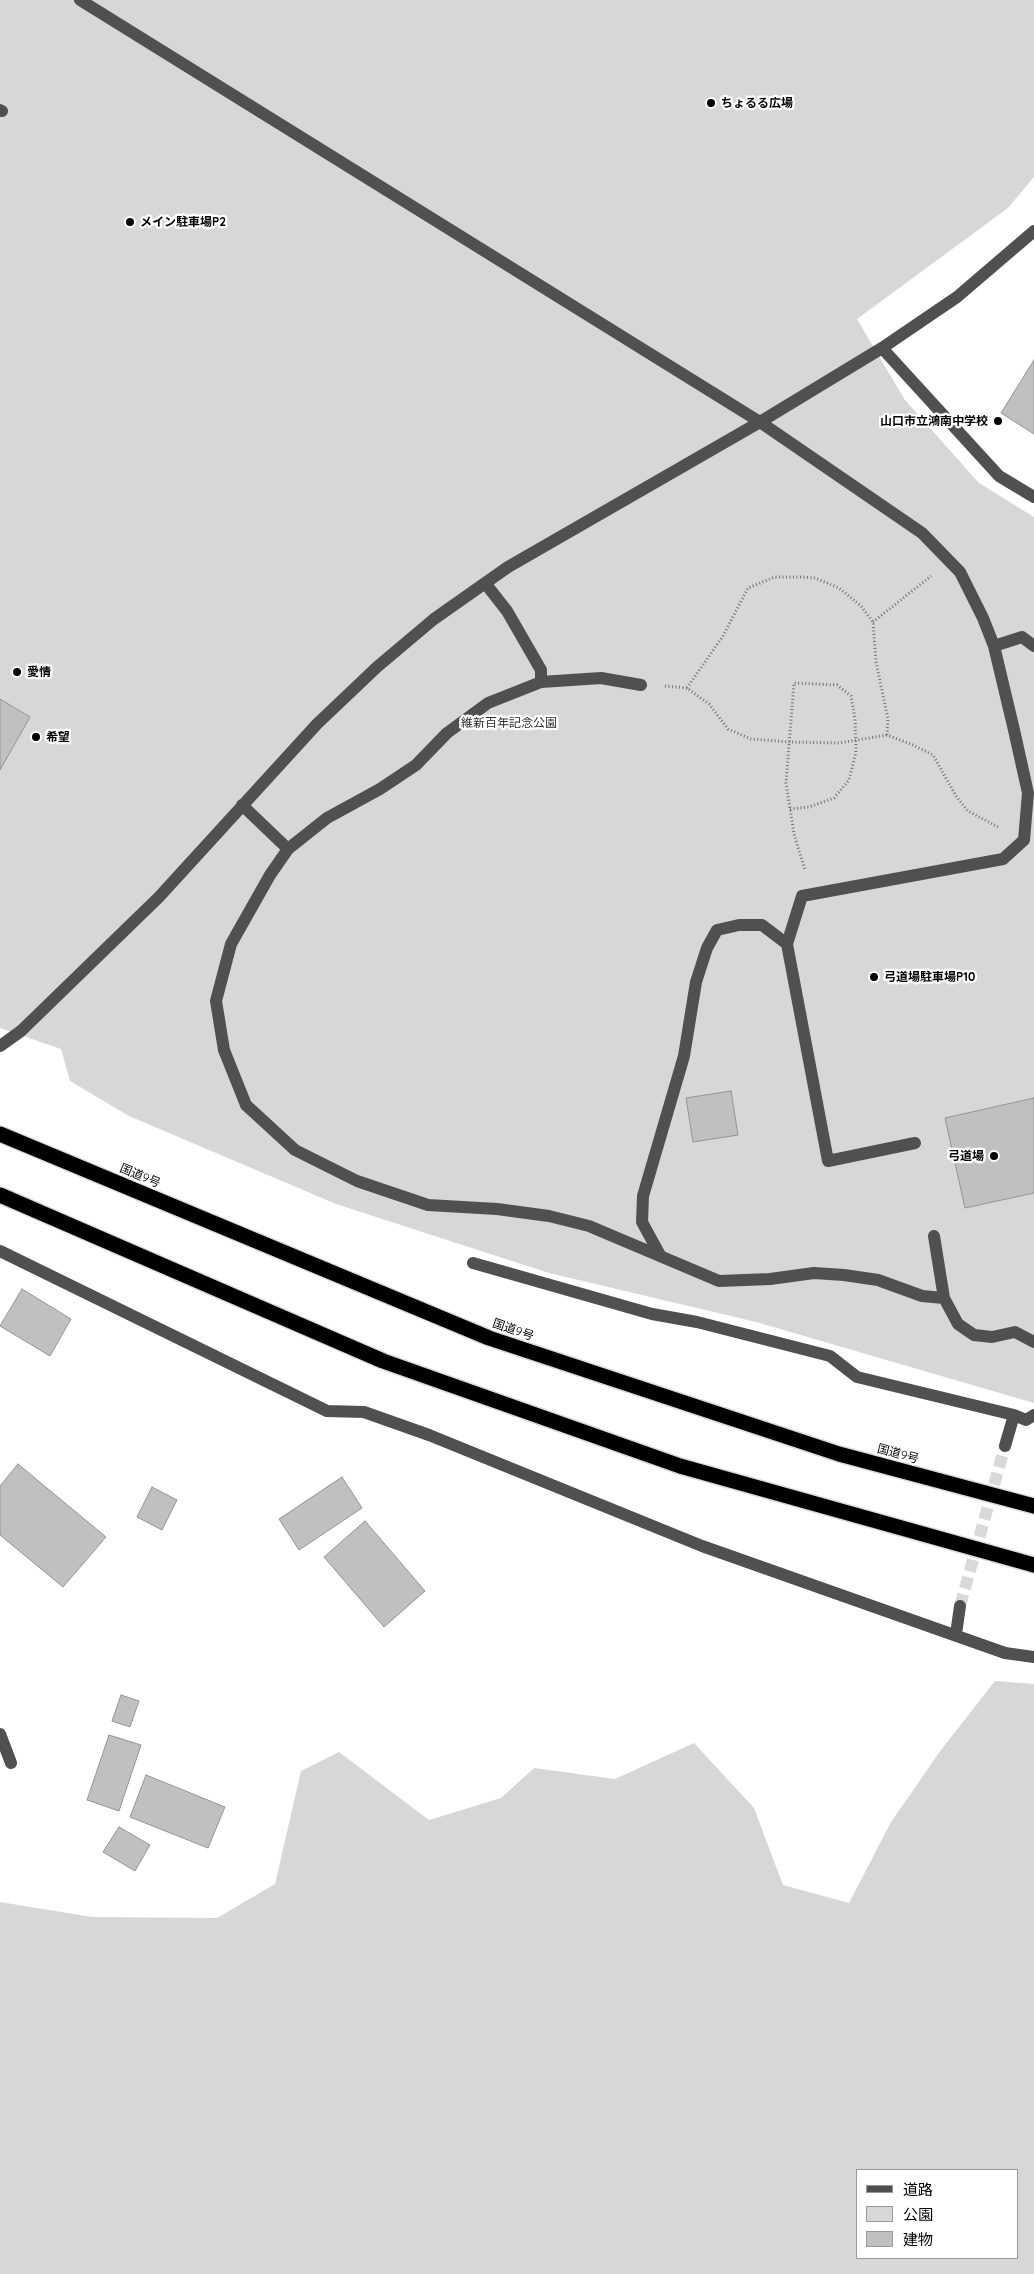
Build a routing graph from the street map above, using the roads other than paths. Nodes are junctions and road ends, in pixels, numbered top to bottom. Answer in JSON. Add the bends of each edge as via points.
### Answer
{"nodes":[{"id":1,"x":80,"y":0,"type":"edge"},
{"id":2,"x":1034,"y":231,"type":"edge"},
{"id":3,"x":882,"y":348,"type":"junction"},
{"id":4,"x":760,"y":422,"type":"junction"},
{"id":5,"x":1034,"y":497,"type":"edge"},
{"id":6,"x":485,"y":583,"type":"junction"},
{"id":7,"x":1028,"y":638,"type":"edge"},
{"id":8,"x":994,"y":646,"type":"junction"},
{"id":9,"x":1034,"y":646,"type":"edge"},
{"id":10,"x":541,"y":682,"type":"junction"},
{"id":11,"x":641,"y":684,"type":"road end"},
{"id":12,"x":242,"y":805,"type":"junction"},
{"id":13,"x":1029,"y":841,"type":"edge"},
{"id":14,"x":288,"y":849,"type":"junction"},
{"id":15,"x":787,"y":944,"type":"junction"},
{"id":16,"x":0,"y":1046,"type":"edge"},
{"id":17,"x":0,"y":1134,"type":"edge"},
{"id":18,"x":915,"y":1143,"type":"dead end"},
{"id":19,"x":0,"y":1195,"type":"edge"},
{"id":20,"x":934,"y":1236,"type":"dead end"},
{"id":21,"x":0,"y":1251,"type":"edge"},
{"id":22,"x":660,"y":1255,"type":"junction"},
{"id":23,"x":473,"y":1263,"type":"dead end"},
{"id":24,"x":944,"y":1298,"type":"junction"},
{"id":25,"x":1034,"y":1342,"type":"edge"},
{"id":26,"x":1014,"y":1414,"type":"junction"},
{"id":27,"x":1034,"y":1415,"type":"edge"},
{"id":28,"x":1005,"y":1446,"type":"tunnel mouth"},
{"id":29,"x":1034,"y":1506,"type":"edge"},
{"id":30,"x":1034,"y":1565,"type":"edge"},
{"id":31,"x":960,"y":1606,"type":"tunnel mouth"},
{"id":32,"x":956,"y":1634,"type":"junction"},
{"id":33,"x":1034,"y":1656,"type":"edge"},
{"id":34,"x":0,"y":1734,"type":"edge"},
{"id":35,"x":11,"y":1763,"type":"dead end"}],
"edges":[{"from":1,"to":4,"type":"street"},
{"from":2,"to":3,"type":"street","via":[[957,297]]},
{"from":3,"to":4,"type":"street"},
{"from":3,"to":5,"type":"street","via":[[999,476]]},
{"from":4,"to":6,"type":"street"},
{"from":4,"to":8,"type":"street","via":[[922,534],[960,572]]},
{"from":6,"to":10,"type":"street","via":[[508,611],[542,670]]},
{"from":6,"to":12,"type":"street","via":[[434,619],[376,667],[317,724]]},
{"from":7,"to":8,"type":"street"},
{"from":7,"to":9,"type":"street"},
{"from":8,"to":13,"type":"street","via":[[1028,793]]},
{"from":10,"to":11,"type":"street","via":[[601,678]]},
{"from":10,"to":14,"type":"street","via":[[488,703],[447,733],[416,765],[327,818]]},
{"from":12,"to":14,"type":"street"},
{"from":12,"to":16,"type":"street","via":[[159,897],[21,1031]]},
{"from":13,"to":15,"type":"street","via":[[1003,859],[802,896]]},
{"from":14,"to":22,"type":"street","via":[[231,944],[216,1001],[224,1050],[246,1104],[295,1150],[357,1181],[428,1205],[549,1216],[589,1226]]},
{"from":15,"to":18,"type":"street","via":[[828,1161]]},
{"from":15,"to":22,"type":"street","via":[[762,925],[738,925],[717,930],[707,948],[696,982],[684,1056],[643,1196],[642,1222]]},
{"from":17,"to":29,"type":"highway","name":"国道9号","via":[[489,1338],[839,1454]]},
{"from":19,"to":30,"type":"highway","via":[[383,1361],[680,1466]]},
{"from":20,"to":24,"type":"street"},
{"from":21,"to":32,"type":"street","via":[[327,1411],[373,1415],[702,1546]]},
{"from":22,"to":24,"type":"street","via":[[719,1281],[814,1273],[844,1275],[878,1280],[922,1296]]},
{"from":23,"to":26,"type":"street","via":[[652,1314],[697,1322],[830,1356],[857,1377]]},
{"from":24,"to":25,"type":"street","via":[[958,1324],[974,1335],[992,1337],[1015,1332]]},
{"from":26,"to":27,"type":"street","via":[[1026,1420]]},
{"from":26,"to":28,"type":"street"},
{"from":31,"to":32,"type":"street"},
{"from":32,"to":33,"type":"street","via":[[1005,1653]]},
{"from":34,"to":35,"type":"street"}]}
